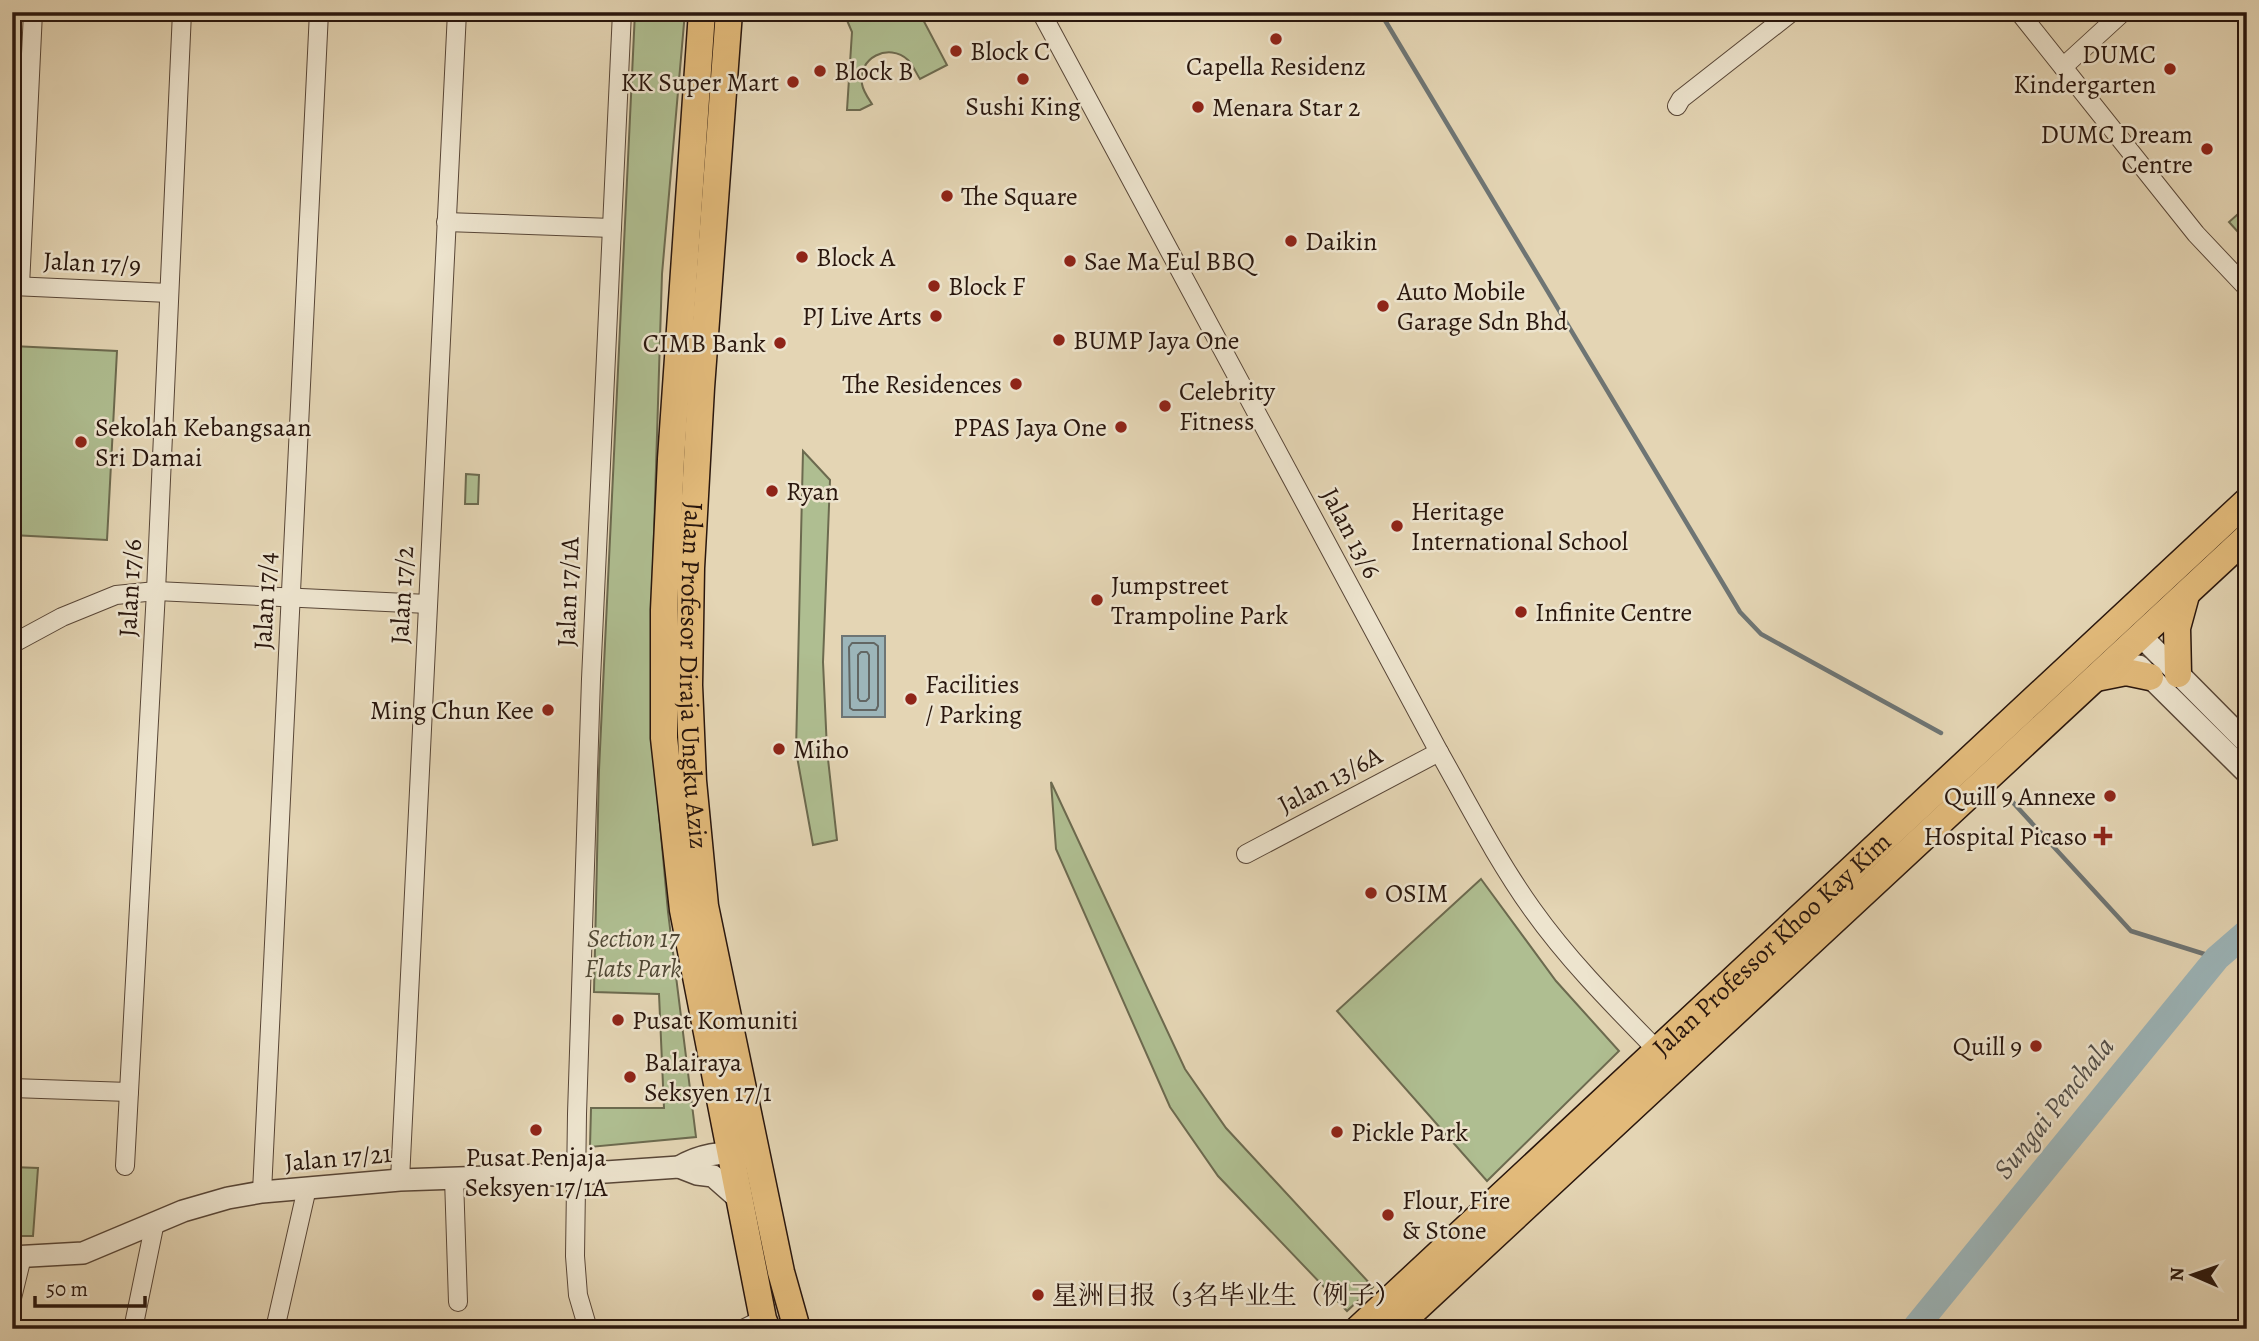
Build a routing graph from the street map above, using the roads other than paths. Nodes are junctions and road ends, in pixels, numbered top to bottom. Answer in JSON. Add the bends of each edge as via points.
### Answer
{"nodes":[{"id":1,"x":33,"y":12,"type":"edge"},
{"id":2,"x":182,"y":12,"type":"edge"},
{"id":3,"x":319,"y":12,"type":"edge"},
{"id":4,"x":457,"y":12,"type":"edge"},
{"id":5,"x":622,"y":12,"type":"edge"},
{"id":6,"x":702,"y":12,"type":"edge"},
{"id":7,"x":729,"y":12,"type":"edge"},
{"id":8,"x":1041,"y":12,"type":"edge"},
{"id":9,"x":1792,"y":12,"type":"edge"},
{"id":10,"x":2019,"y":12,"type":"edge"},
{"id":11,"x":2123,"y":12,"type":"edge"},
{"id":12,"x":2063,"y":67,"type":"junction"},
{"id":13,"x":1677,"y":106,"type":"dead end"},
{"id":14,"x":21,"y":110,"type":"edge"},
{"id":15,"x":446,"y":222,"type":"junction"},
{"id":16,"x":611,"y":228,"type":"junction"},
{"id":17,"x":16,"y":286,"type":"edge"},
{"id":18,"x":2247,"y":288,"type":"edge"},
{"id":19,"x":169,"y":293,"type":"junction"},
{"id":20,"x":2247,"y":501,"type":"edge"},
{"id":21,"x":2247,"y":537,"type":"edge"},
{"id":22,"x":2176,"y":565,"type":"junction"},
{"id":23,"x":156,"y":591,"type":"junction"},
{"id":24,"x":2187,"y":593,"type":"junction"},
{"id":25,"x":291,"y":598,"type":"junction"},
{"id":26,"x":428,"y":604,"type":"junction"},
{"id":27,"x":2131,"y":642,"type":"junction"},
{"id":28,"x":12,"y":644,"type":"edge"},
{"id":29,"x":2065,"y":669,"type":"junction"},
{"id":30,"x":2178,"y":674,"type":"junction"},
{"id":31,"x":2150,"y":677,"type":"junction"},
{"id":32,"x":2095,"y":679,"type":"junction"},
{"id":33,"x":2247,"y":743,"type":"edge"},
{"id":34,"x":1439,"y":752,"type":"junction"},
{"id":35,"x":2245,"y":770,"type":"edge"},
{"id":36,"x":1246,"y":854,"type":"dead end"},
{"id":37,"x":1657,"y":1050,"type":"junction"},
{"id":38,"x":12,"y":1088,"type":"edge"},
{"id":39,"x":130,"y":1092,"type":"junction"},
{"id":40,"x":731,"y":1153,"type":"junction"},
{"id":41,"x":125,"y":1166,"type":"dead end"},
{"id":42,"x":679,"y":1167,"type":"junction"},
{"id":43,"x":576,"y":1174,"type":"junction"},
{"id":44,"x":454,"y":1178,"type":"junction"},
{"id":45,"x":400,"y":1180,"type":"junction"},
{"id":46,"x":307,"y":1188,"type":"junction"},
{"id":47,"x":763,"y":1188,"type":"junction"},
{"id":48,"x":262,"y":1192,"type":"junction"},
{"id":49,"x":737,"y":1198,"type":"junction"},
{"id":50,"x":155,"y":1222,"type":"junction"},
{"id":51,"x":17,"y":1257,"type":"edge"},
{"id":52,"x":12,"y":1298,"type":"edge"},
{"id":53,"x":458,"y":1302,"type":"dead end"},
{"id":54,"x":757,"y":1326,"type":"edge"},
{"id":55,"x":280,"y":1328,"type":"edge"},
{"id":56,"x":133,"y":1329,"type":"edge"},
{"id":57,"x":588,"y":1329,"type":"edge"},
{"id":58,"x":797,"y":1329,"type":"edge"},
{"id":59,"x":1358,"y":1329,"type":"edge"},
{"id":60,"x":1394,"y":1329,"type":"edge"}],
"edges":[{"from":1,"to":14,"type":"street"},
{"from":2,"to":19,"type":"street","name":"Jalan 17/6"},
{"from":3,"to":25,"type":"street","name":"Jalan 17/4"},
{"from":4,"to":15,"type":"street","name":"Jalan 17/2"},
{"from":5,"to":16,"type":"street","name":"Jalan 17/1A"},
{"from":6,"to":40,"type":"main road","name":"Jalan Profesor Diraja Ungku Aziz","via":[[671,459],[664,738],[683,910]]},
{"from":7,"to":47,"type":"main road","name":"Jalan Profesor Diraja Ungku Aziz","via":[[701,388],[689,685],[705,906]]},
{"from":8,"to":34,"type":"street","name":"Jalan 13/6"},
{"from":9,"to":13,"type":"street"},
{"from":10,"to":12,"type":"street"},
{"from":11,"to":12,"type":"street"},
{"from":12,"to":18,"type":"street","via":[[2196,234]]},
{"from":14,"to":17,"type":"street"},
{"from":15,"to":16,"type":"street"},
{"from":15,"to":26,"type":"street","name":"Jalan 17/2"},
{"from":16,"to":43,"type":"street","name":"Jalan 17/1A"},
{"from":17,"to":19,"type":"street","name":"Jalan 17/9"},
{"from":19,"to":23,"type":"street","name":"Jalan 17/6"},
{"from":20,"to":22,"type":"main road","name":"Jalan Professor Khoo Kay Kim"},
{"from":21,"to":24,"type":"main road","name":"Jalan Professor Khoo Kay Kim"},
{"from":22,"to":27,"type":"main road","via":[[2136,612],[2129,624]]},
{"from":22,"to":29,"type":"main road","name":"Jalan Professor Khoo Kay Kim"},
{"from":23,"to":25,"type":"street"},
{"from":23,"to":28,"type":"street","via":[[116,595]]},
{"from":23,"to":39,"type":"street","name":"Jalan 17/6"},
{"from":24,"to":27,"type":"main road","name":"Jalan Professor Khoo Kay Kim"},
{"from":24,"to":30,"type":"main road","via":[[2177,628]]},
{"from":25,"to":26,"type":"street"},
{"from":25,"to":48,"type":"street","name":"Jalan 17/4"},
{"from":26,"to":45,"type":"street","name":"Jalan 17/2"},
{"from":27,"to":29,"type":"main road"},
{"from":27,"to":30,"type":"street"},
{"from":27,"to":31,"type":"street"},
{"from":27,"to":32,"type":"main road","name":"Jalan Professor Khoo Kay Kim"},
{"from":29,"to":37,"type":"main road","name":"Jalan Professor Khoo Kay Kim"},
{"from":30,"to":33,"type":"street"},
{"from":31,"to":32,"type":"main road","via":[[2126,672]]},
{"from":31,"to":35,"type":"street"},
{"from":32,"to":60,"type":"main road","name":"Jalan Professor Khoo Kay Kim"},
{"from":34,"to":36,"type":"street","name":"Jalan 13/6A"},
{"from":34,"to":37,"type":"street","name":"Jalan 13/6","via":[[1533,910],[1582,973]]},
{"from":37,"to":59,"type":"main road","name":"Jalan Professor Khoo Kay Kim"},
{"from":38,"to":39,"type":"street"},
{"from":39,"to":41,"type":"street","name":"Jalan 17/6"},
{"from":40,"to":42,"type":"street","name":"Jalan 17/21","via":[[694,1158]]},
{"from":40,"to":47,"type":"street","via":[[751,1162]]},
{"from":40,"to":49,"type":"main road","name":"Jalan Profesor Diraja Ungku Aziz"},
{"from":42,"to":43,"type":"street","name":"Jalan 17/21"},
{"from":42,"to":49,"type":"street","name":"Jalan 17/21","via":[[713,1177]]},
{"from":43,"to":44,"type":"street","name":"Jalan 17/21"},
{"from":43,"to":57,"type":"street","name":"Jalan 17/1A","via":[[578,1295]]},
{"from":44,"to":45,"type":"street","name":"Jalan 17/21"},
{"from":44,"to":53,"type":"street"},
{"from":45,"to":46,"type":"street","name":"Jalan 17/21"},
{"from":46,"to":48,"type":"street","name":"Jalan 17/21"},
{"from":46,"to":55,"type":"street"},
{"from":47,"to":58,"type":"main road","name":"Jalan Profesor Diraja Ungku Aziz"},
{"from":48,"to":50,"type":"street","name":"Jalan 17/21"},
{"from":49,"to":54,"type":"main road","name":"Jalan Profesor Diraja Ungku Aziz"},
{"from":50,"to":51,"type":"street","name":"Jalan 17/21","via":[[83,1253]]},
{"from":50,"to":56,"type":"street"},
{"from":51,"to":52,"type":"street"}]}
